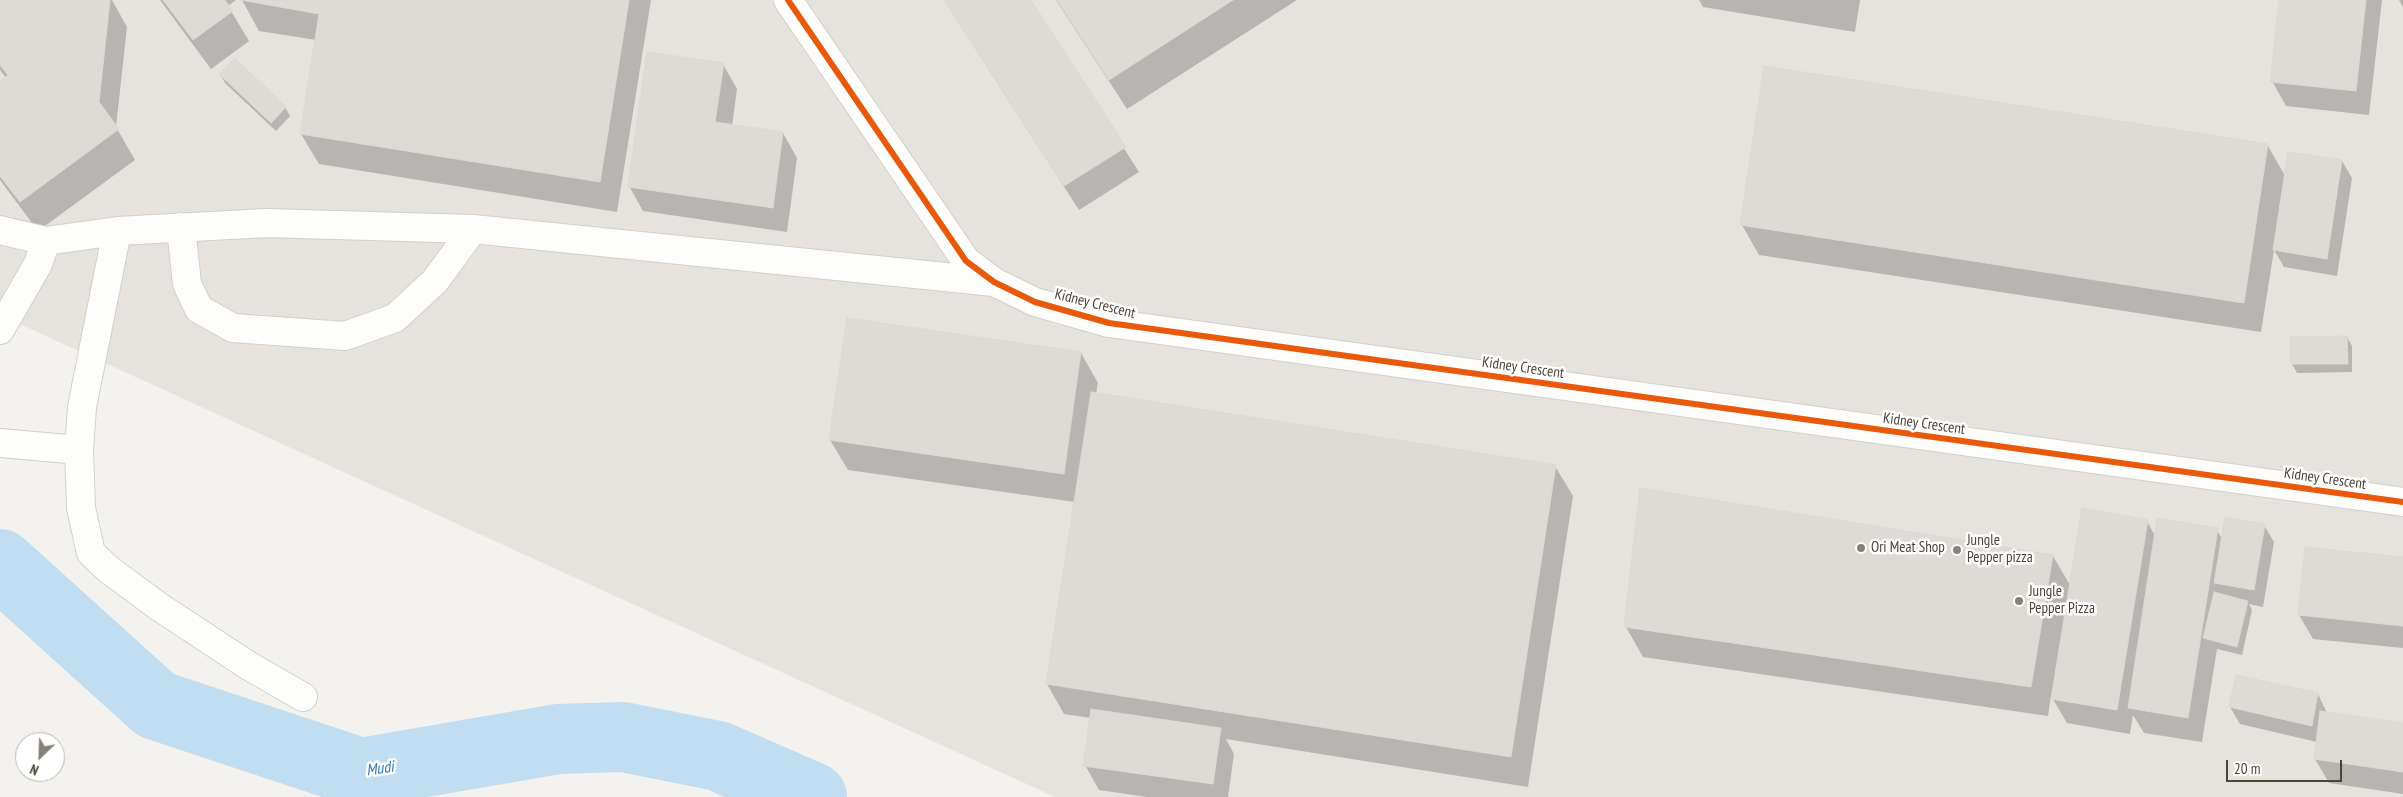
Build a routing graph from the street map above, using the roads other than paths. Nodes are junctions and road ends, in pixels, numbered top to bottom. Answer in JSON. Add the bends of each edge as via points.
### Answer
{"nodes":[{"id":1,"x":788,"y":0,"type":"edge"},
{"id":2,"x":180,"y":227,"type":"junction"},
{"id":3,"x":474,"y":229,"type":"junction"},
{"id":4,"x":0,"y":230,"type":"edge"},
{"id":5,"x":117,"y":231,"type":"junction"},
{"id":6,"x":46,"y":241,"type":"junction"},
{"id":7,"x":994,"y":282,"type":"junction"},
{"id":8,"x":0,"y":330,"type":"edge"},
{"id":9,"x":0,"y":443,"type":"edge"},
{"id":10,"x":79,"y":450,"type":"junction"},
{"id":11,"x":2403,"y":502,"type":"edge"},
{"id":12,"x":303,"y":697,"type":"dead end"}],
"edges":[{"from":1,"to":7,"type":"street","name":"Kidney Crescent","via":[[966,261]]},
{"from":2,"to":3,"type":"street","via":[[267,223]]},
{"from":2,"to":3,"type":"street","via":[[187,284],[200,309],[233,328],[345,336],[396,318],[435,281]]},
{"from":2,"to":5,"type":"street"},
{"from":3,"to":7,"type":"street"},
{"from":4,"to":6,"type":"street"},
{"from":5,"to":6,"type":"street"},
{"from":5,"to":10,"type":"street","via":[[82,407]]},
{"from":6,"to":8,"type":"street","via":[[38,264]]},
{"from":7,"to":11,"type":"street","name":"Kidney Crescent","via":[[1035,302],[1109,323]]},
{"from":9,"to":10,"type":"street"},
{"from":10,"to":12,"type":"street","via":[[81,508],[91,553],[158,606]]}]}
